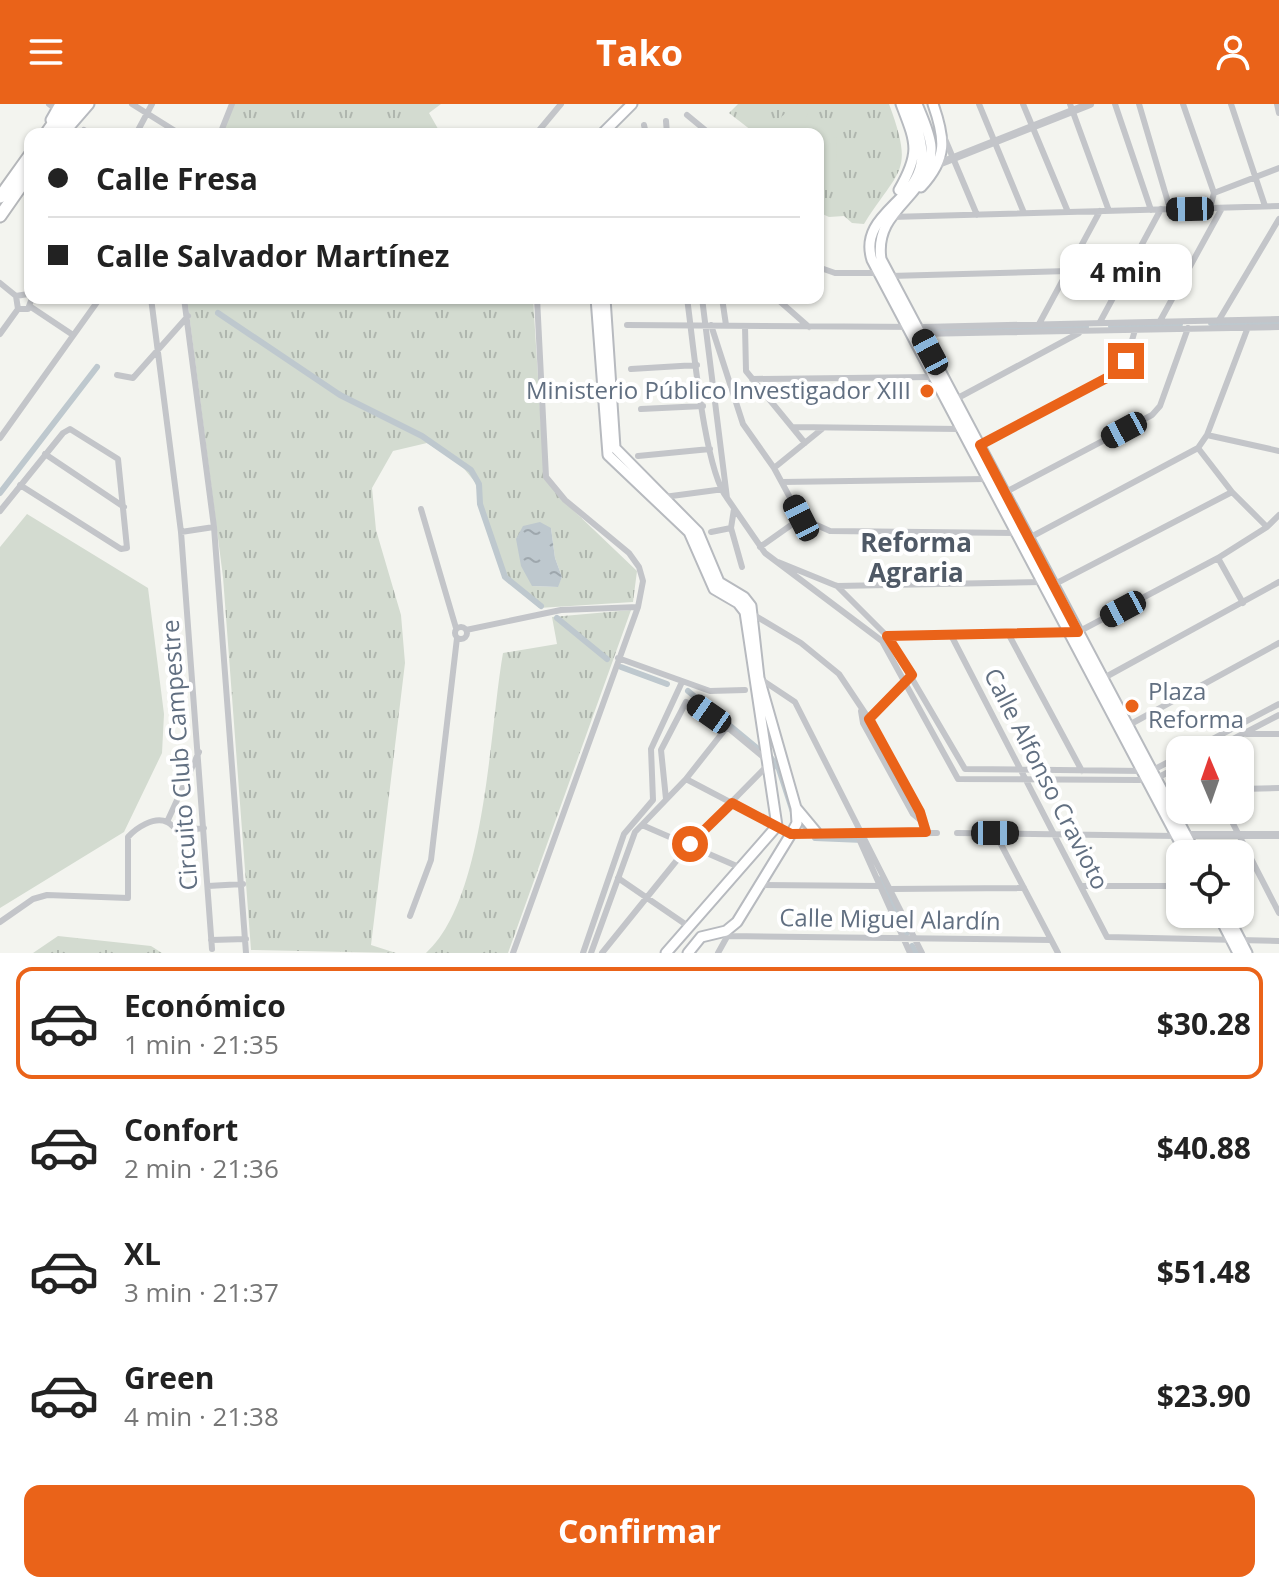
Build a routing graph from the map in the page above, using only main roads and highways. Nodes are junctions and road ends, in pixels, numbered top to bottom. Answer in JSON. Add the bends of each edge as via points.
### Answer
{"nodes":[{"id":1,"x":79,"y":104,"type":"edge"},
{"id":2,"x":89,"y":104,"type":"edge"},
{"id":3,"x":632,"y":104,"type":"edge"},
{"id":4,"x":640,"y":104,"type":"edge"},
{"id":5,"x":901,"y":104,"type":"edge"},
{"id":6,"x":909,"y":104,"type":"edge"},
{"id":7,"x":917,"y":104,"type":"edge"},
{"id":8,"x":933,"y":104,"type":"edge"},
{"id":9,"x":58,"y":105,"type":"edge"},
{"id":10,"x":48,"y":128,"type":"edge"},
{"id":11,"x":64,"y":128,"type":"edge"},
{"id":12,"x":66,"y":128,"type":"edge"},
{"id":13,"x":608,"y":128,"type":"edge"},
{"id":14,"x":617,"y":128,"type":"edge"},
{"id":15,"x":24,"y":163,"type":"edge"},
{"id":16,"x":24,"y":182,"type":"edge"},
{"id":17,"x":0,"y":197,"type":"edge"},
{"id":18,"x":909,"y":197,"type":"junction"},
{"id":19,"x":895,"y":202,"type":"junction"},
{"id":20,"x":0,"y":216,"type":"edge"},
{"id":21,"x":596,"y":304,"type":"edge"},
{"id":22,"x":605,"y":304,"type":"edge"},
{"id":23,"x":1001,"y":495,"type":"junction"},
{"id":24,"x":750,"y":617,"type":"junction"},
{"id":25,"x":1073,"y":633,"type":"junction"},
{"id":26,"x":1150,"y":775,"type":"junction"},
{"id":27,"x":796,"y":808,"type":"junction"},
{"id":28,"x":816,"y":832,"type":"road end"},
{"id":29,"x":1181,"y":835,"type":"junction"},
{"id":30,"x":1182,"y":840,"type":"edge"},
{"id":31,"x":1185,"y":840,"type":"edge"},
{"id":32,"x":1228,"y":928,"type":"edge"},
{"id":33,"x":1232,"y":928,"type":"edge"},
{"id":34,"x":1236,"y":940,"type":"junction"},
{"id":35,"x":666,"y":953,"type":"edge"},
{"id":36,"x":688,"y":953,"type":"edge"},
{"id":37,"x":1238,"y":953,"type":"edge"},
{"id":38,"x":1247,"y":953,"type":"edge"}],
"edges":[{"from":1,"to":11,"type":"highway"},
{"from":2,"to":12,"type":"main road"},
{"from":3,"to":13,"type":"main road"},
{"from":4,"to":14,"type":"main road"},
{"from":5,"to":19,"type":"main road","via":[[916,147],[915,161]]},
{"from":6,"to":19,"type":"main road","via":[[922,162]]},
{"from":7,"to":18,"type":"main road","via":[[931,145],[926,172]]},
{"from":8,"to":18,"type":"main road","via":[[945,139],[931,176]]},
{"from":9,"to":10,"type":"highway"},
{"from":15,"to":17,"type":"highway"},
{"from":16,"to":20,"type":"highway"},
{"from":18,"to":23,"type":"main road","via":[[889,217],[879,241],[881,259]]},
{"from":19,"to":23,"type":"main road","via":[[871,233],[870,253],[986,479]]},
{"from":21,"to":24,"type":"main road","via":[[608,455],[689,532],[714,589]]},
{"from":22,"to":24,"type":"main road","via":[[615,448],[698,532],[719,582],[744,597]]},
{"from":23,"to":25,"type":"main road","via":[[1029,538]]},
{"from":23,"to":25,"type":"main road","via":[[1015,533]]},
{"from":24,"to":27,"type":"main road","via":[[759,678]]},
{"from":24,"to":35,"type":"main road","via":[[777,826]]},
{"from":25,"to":26,"type":"main road"},
{"from":25,"to":26,"type":"main road","via":[[1129,725]]},
{"from":26,"to":29,"type":"main road"},
{"from":27,"to":28,"type":"main road"},
{"from":27,"to":36,"type":"main road","via":[[797,823],[730,932],[705,935]]},
{"from":29,"to":30,"type":"main road"},
{"from":29,"to":31,"type":"main road"},
{"from":32,"to":34,"type":"main road"},
{"from":33,"to":34,"type":"main road"},
{"from":34,"to":37,"type":"main road"},
{"from":34,"to":38,"type":"main road"}]}
